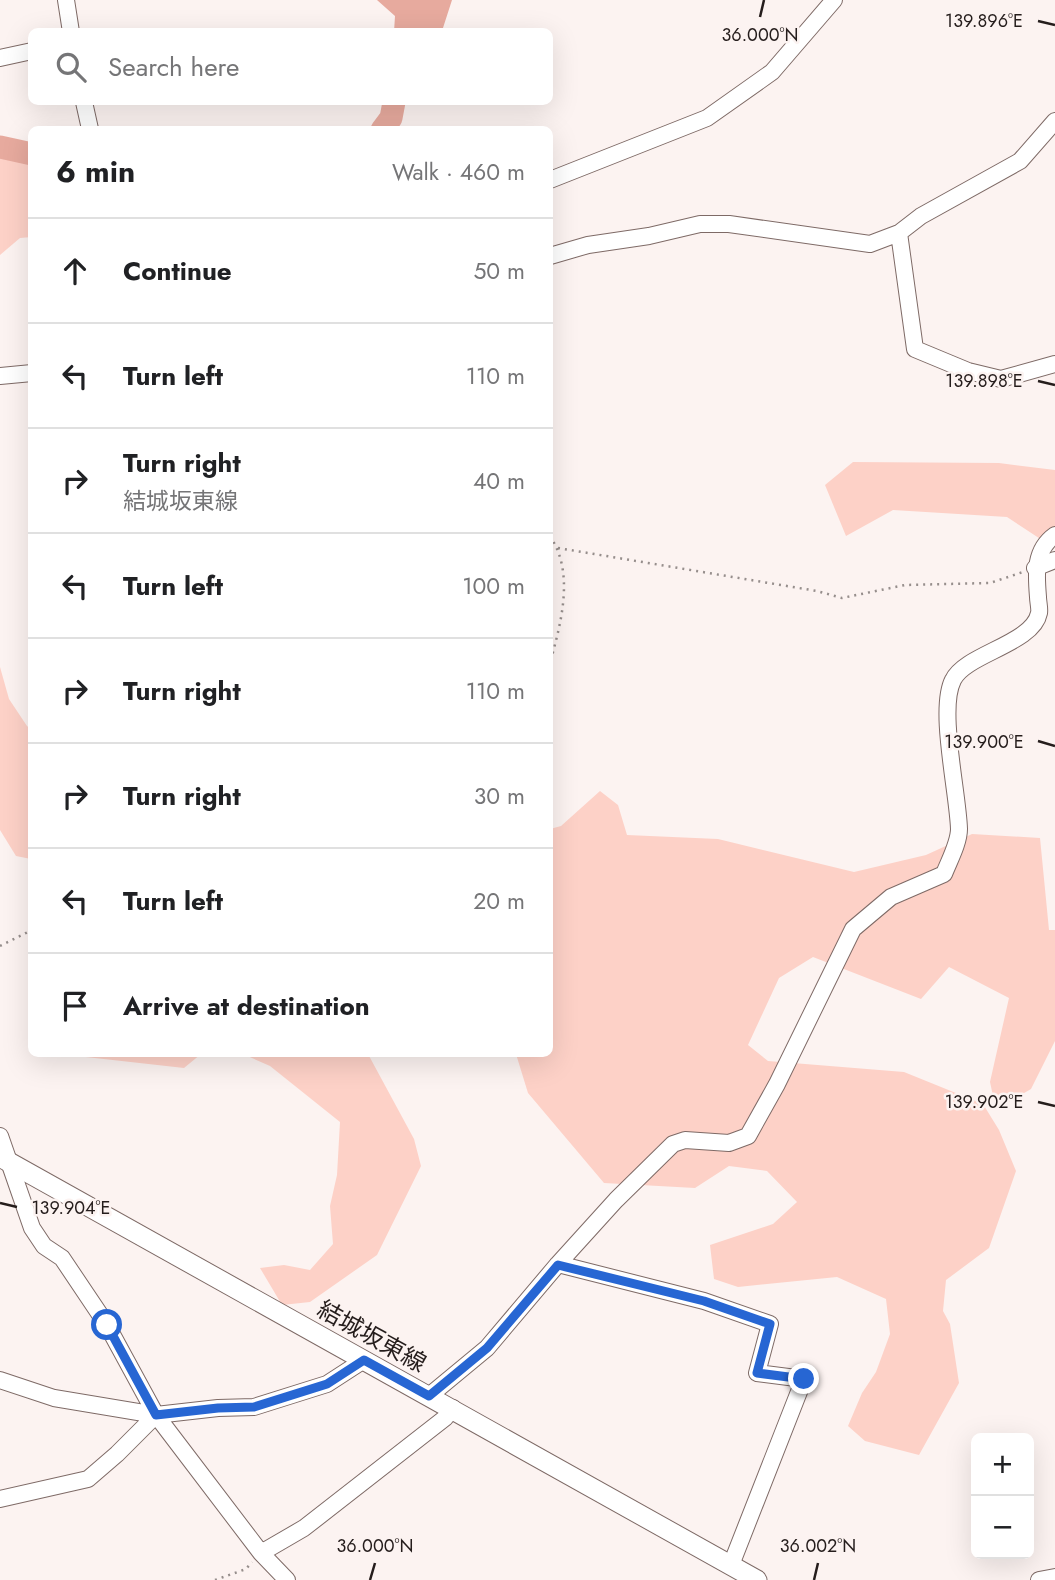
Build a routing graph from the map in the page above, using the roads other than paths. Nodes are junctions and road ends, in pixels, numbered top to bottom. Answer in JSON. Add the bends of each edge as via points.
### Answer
{"nodes":[{"id":1,"x":66,"y":0,"type":"edge"},
{"id":2,"x":834,"y":0,"type":"edge"},
{"id":3,"x":70,"y":28,"type":"edge"},
{"id":4,"x":28,"y":52,"type":"edge"},
{"id":5,"x":0,"y":58,"type":"edge"},
{"id":6,"x":86,"y":105,"type":"edge"},
{"id":7,"x":1055,"y":121,"type":"edge"},
{"id":8,"x":89,"y":126,"type":"edge"},
{"id":9,"x":553,"y":179,"type":"edge"},
{"id":10,"x":898,"y":233,"type":"junction"},
{"id":11,"x":553,"y":255,"type":"edge"},
{"id":12,"x":1055,"y":364,"type":"edge"},
{"id":13,"x":28,"y":373,"type":"edge"},
{"id":14,"x":0,"y":376,"type":"edge"},
{"id":15,"x":1055,"y":534,"type":"edge"},
{"id":16,"x":1055,"y":560,"type":"edge"},
{"id":17,"x":1035,"y":568,"type":"junction"},
{"id":18,"x":0,"y":1136,"type":"edge"},
{"id":19,"x":5,"y":1160,"type":"edge"},
{"id":20,"x":558,"y":1265,"type":"junction"},
{"id":21,"x":364,"y":1360,"type":"junction"},
{"id":22,"x":0,"y":1380,"type":"edge"},
{"id":23,"x":429,"y":1396,"type":"junction"},
{"id":24,"x":453,"y":1408,"type":"junction"},
{"id":25,"x":156,"y":1415,"type":"junction"},
{"id":26,"x":0,"y":1499,"type":"edge"},
{"id":27,"x":261,"y":1552,"type":"junction"},
{"id":28,"x":731,"y":1565,"type":"junction"},
{"id":29,"x":1055,"y":1577,"type":"edge"},
{"id":30,"x":287,"y":1580,"type":"edge"},
{"id":31,"x":757,"y":1580,"type":"edge"},
{"id":32,"x":1039,"y":1580,"type":"edge"}],
"edges":[{"from":1,"to":3,"type":"street"},
{"from":2,"to":9,"type":"street","via":[[772,72],[707,118]]},
{"from":4,"to":5,"type":"street"},
{"from":6,"to":8,"type":"street"},
{"from":7,"to":10,"type":"street","via":[[1020,161]]},
{"from":10,"to":11,"type":"street","via":[[870,244],[700,224],[588,244]]},
{"from":10,"to":12,"type":"street","via":[[915,349],[1001,379]]},
{"from":13,"to":14,"type":"street"},
{"from":15,"to":17,"type":"street","via":[[1045,542]]},
{"from":16,"to":17,"type":"street"},
{"from":17,"to":20,"type":"street","via":[[1039,614],[1027,633],[976,660],[954,677],[948,694],[959,832],[944,874],[891,897],[853,929],[748,1136],[729,1143],[685,1139],[673,1144]]},
{"from":18,"to":19,"type":"street"},
{"from":19,"to":21,"type":"main road","name":"結城坂東線"},
{"from":19,"to":25,"type":"street","via":[[32,1228],[44,1246],[62,1258],[107,1325]]},
{"from":20,"to":23,"type":"street","via":[[487,1348]]},
{"from":20,"to":28,"type":"street","via":[[704,1301],[770,1324],[757,1373],[804,1379]]},
{"from":21,"to":23,"type":"main road","name":"結城坂東線"},
{"from":21,"to":25,"type":"street","via":[[327,1384],[254,1407]]},
{"from":22,"to":25,"type":"street","via":[[54,1398]]},
{"from":23,"to":24,"type":"main road","name":"結城坂東線"},
{"from":24,"to":27,"type":"street","via":[[304,1528]]},
{"from":24,"to":28,"type":"main road","name":"結城坂東線"},
{"from":25,"to":26,"type":"street","via":[[88,1479]]},
{"from":25,"to":27,"type":"street"},
{"from":27,"to":30,"type":"street"},
{"from":28,"to":31,"type":"main road","name":"結城坂東線"},
{"from":29,"to":32,"type":"street"}]}
